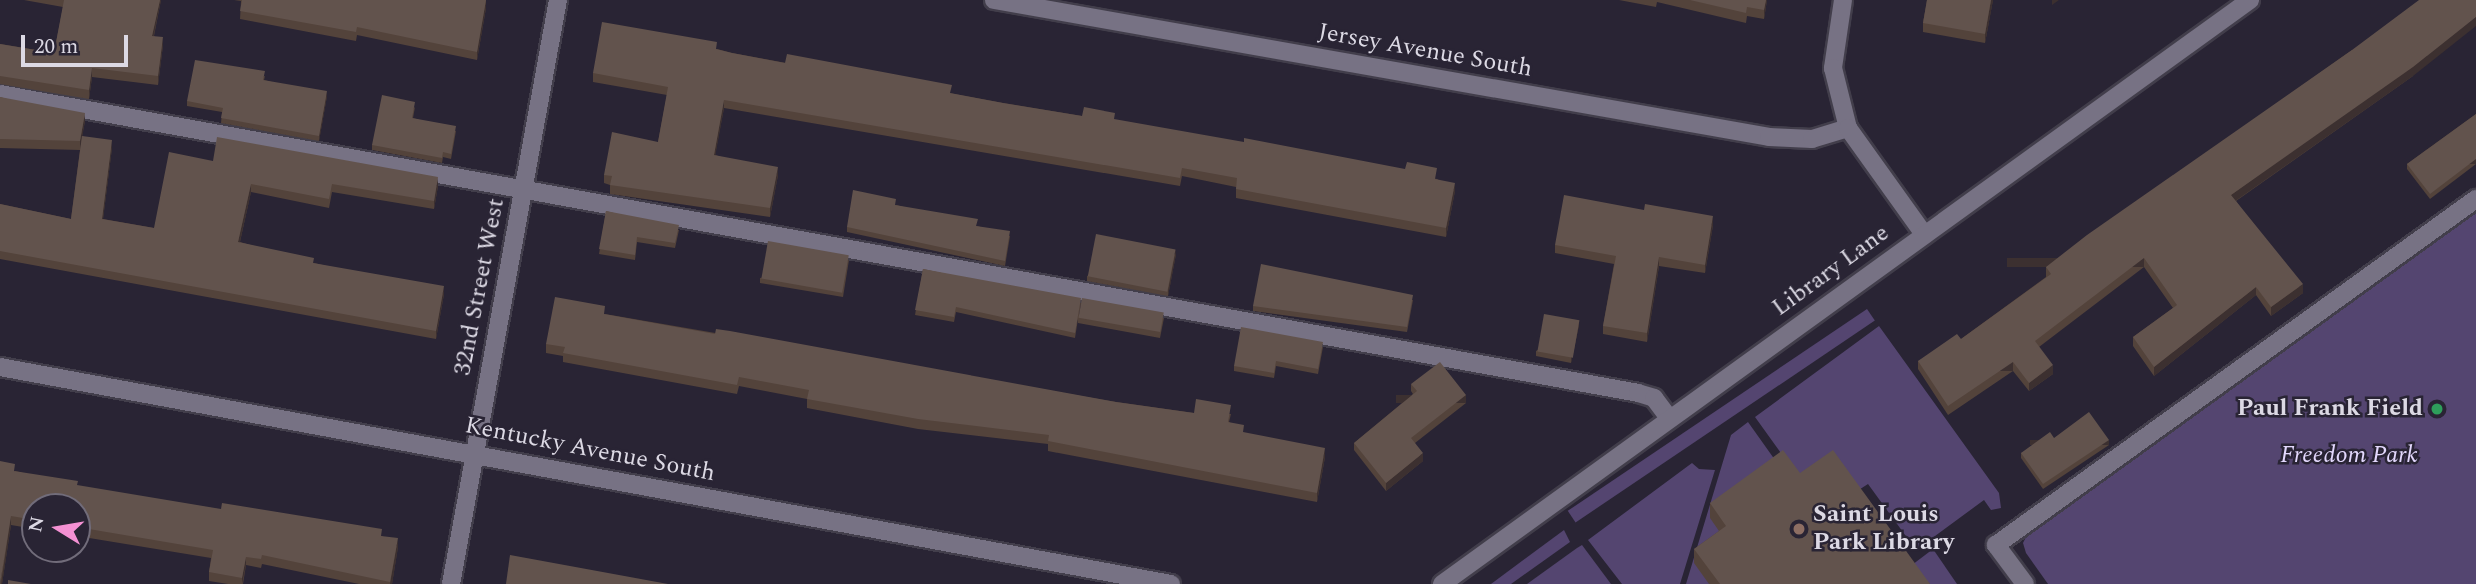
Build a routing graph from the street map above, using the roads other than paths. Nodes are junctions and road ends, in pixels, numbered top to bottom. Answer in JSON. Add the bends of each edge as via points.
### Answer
{"nodes":[{"id":1,"x":558,"y":0,"type":"edge"},
{"id":2,"x":994,"y":0,"type":"edge"},
{"id":3,"x":1843,"y":0,"type":"edge"},
{"id":4,"x":2250,"y":0,"type":"edge"},
{"id":5,"x":0,"y":94,"type":"edge"},
{"id":6,"x":1848,"y":128,"type":"junction"},
{"id":7,"x":524,"y":187,"type":"junction"},
{"id":8,"x":2476,"y":199,"type":"edge"},
{"id":9,"x":1924,"y":234,"type":"junction"},
{"id":10,"x":0,"y":368,"type":"edge"},
{"id":11,"x":1669,"y":418,"type":"junction"},
{"id":12,"x":475,"y":453,"type":"junction"},
{"id":13,"x":451,"y":584,"type":"edge"},
{"id":14,"x":1171,"y":584,"type":"edge"},
{"id":15,"x":1442,"y":584,"type":"edge"},
{"id":16,"x":2025,"y":584,"type":"edge"}],
"edges":[{"from":1,"to":7,"type":"street","name":"32nd Street West"},
{"from":2,"to":6,"type":"street","name":"Jersey Avenue South","via":[[1769,136],[1812,139]]},
{"from":3,"to":6,"type":"street","via":[[1833,68]]},
{"from":4,"to":9,"type":"street","name":"Library Lane"},
{"from":5,"to":7,"type":"street"},
{"from":6,"to":9,"type":"street"},
{"from":7,"to":11,"type":"street","via":[[1638,393],[1654,398]]},
{"from":7,"to":12,"type":"street","name":"32nd Street West"},
{"from":8,"to":16,"type":"street","via":[[1996,545]]},
{"from":9,"to":11,"type":"street","name":"Library Lane"},
{"from":10,"to":12,"type":"street","name":"Kentucky Avenue South"},
{"from":11,"to":15,"type":"street","name":"Library Lane"},
{"from":12,"to":13,"type":"street","name":"32nd Street West"},
{"from":12,"to":14,"type":"street","name":"Kentucky Avenue South"}]}
